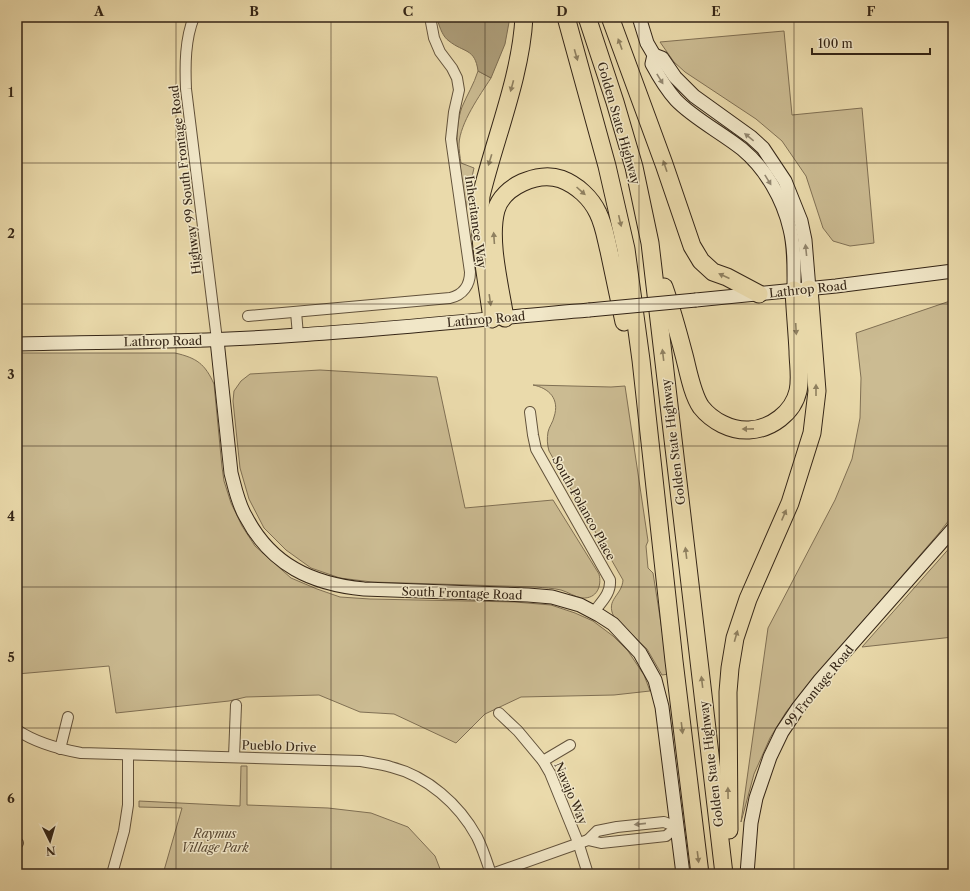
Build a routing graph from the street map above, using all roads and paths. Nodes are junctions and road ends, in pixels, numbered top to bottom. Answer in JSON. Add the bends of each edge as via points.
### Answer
{"nodes":[{"id":1,"x":194,"y":17,"type":"edge"},
{"id":2,"x":430,"y":17,"type":"edge"},
{"id":3,"x":524,"y":17,"type":"edge"},
{"id":4,"x":566,"y":17,"type":"edge"},
{"id":5,"x":587,"y":17,"type":"edge"},
{"id":6,"x":610,"y":17,"type":"edge"},
{"id":7,"x":639,"y":17,"type":"edge"},
{"id":8,"x":650,"y":243,"type":"junction"},
{"id":9,"x":953,"y":271,"type":"edge"},
{"id":10,"x":802,"y":290,"type":"junction"},
{"id":11,"x":759,"y":294,"type":"junction"},
{"id":12,"x":296,"y":312,"type":"junction"},
{"id":13,"x":248,"y":316,"type":"dead end"},
{"id":14,"x":499,"y":319,"type":"junction"},
{"id":15,"x":298,"y":335,"type":"junction"},
{"id":16,"x":217,"y":340,"type":"junction"},
{"id":17,"x":17,"y":344,"type":"edge"},
{"id":18,"x":530,"y":412,"type":"dead end"},
{"id":19,"x":953,"y":529,"type":"edge"},
{"id":20,"x":594,"y":612,"type":"junction"},
{"id":21,"x":674,"y":662,"type":"junction"},
{"id":22,"x":236,"y":705,"type":"dead end"},
{"id":23,"x":499,"y":713,"type":"dead end"},
{"id":24,"x":68,"y":717,"type":"dead end"},
{"id":25,"x":17,"y":730,"type":"edge"},
{"id":26,"x":570,"y":744,"type":"dead end"},
{"id":27,"x":60,"y":749,"type":"junction"},
{"id":28,"x":128,"y":756,"type":"junction"},
{"id":29,"x":234,"y":757,"type":"junction"},
{"id":30,"x":543,"y":761,"type":"junction"},
{"id":31,"x":677,"y":827,"type":"junction"},
{"id":32,"x":583,"y":841,"type":"junction"},
{"id":33,"x":112,"y":874,"type":"edge"},
{"id":34,"x":492,"y":874,"type":"edge"},
{"id":35,"x":588,"y":874,"type":"edge"},
{"id":36,"x":683,"y":874,"type":"edge"},
{"id":37,"x":700,"y":874,"type":"edge"},
{"id":38,"x":725,"y":874,"type":"edge"},
{"id":39,"x":747,"y":874,"type":"edge"}],
"edges":[{"from":1,"to":16,"type":"street","name":"Highway 99 South Frontage Road","via":[[185,64],[186,88]]},
{"from":2,"to":12,"type":"street","name":"Inheritance Way","via":[[434,38],[457,78],[459,90],[451,139],[470,272],[467,287],[450,298]]},
{"from":3,"to":14,"type":"highway","one_way":true,"via":[[513,82],[481,196],[479,215],[480,232]]},
{"from":4,"to":21,"type":"highway","name":"Golden State Highway","one_way":true,"via":[[607,166],[626,249],[641,360]]},
{"from":5,"to":8,"type":"highway","name":"Golden State Highway","via":[[634,167]]},
{"from":11,"to":6,"type":"highway","one_way":true,"via":[[713,272],[701,261],[692,246]]},
{"from":7,"to":10,"type":"street","via":[[654,55],[662,58],[675,77],[694,96],[763,148],[785,181],[801,221],[805,240]]},
{"from":10,"to":8,"type":"highway","one_way":true,"via":[[799,384],[794,402],[790,409],[769,425],[750,430],[732,428],[713,419],[698,400]]},
{"from":38,"to":8,"type":"highway","name":"Golden State Highway","one_way":true},
{"from":9,"to":10,"type":"street","name":"Lathrop Road"},
{"from":10,"to":11,"type":"street","name":"Lathrop Road"},
{"from":38,"to":10,"type":"highway","one_way":true,"via":[[729,824],[728,707],[735,638],[748,599],[790,503],[812,433],[817,391]]},
{"from":11,"to":14,"type":"street","name":"Lathrop Road","bridge":true},
{"from":12,"to":13,"type":"street","name":"Inheritance Way"},
{"from":12,"to":15,"type":"street"},
{"from":14,"to":15,"type":"street","name":"Lathrop Road"},
{"from":14,"to":21,"type":"highway","one_way":true,"via":[[493,232],[496,209],[504,194],[526,180],[560,178],[584,193],[598,214],[604,230],[626,331]]},
{"from":15,"to":16,"type":"street","name":"Lathrop Road"},
{"from":16,"to":17,"type":"street","name":"Lathrop Road"},
{"from":16,"to":20,"type":"street","name":"South Frontage Road","via":[[236,493],[254,531],[268,549],[286,564],[317,580],[343,587],[552,597]]},
{"from":18,"to":20,"type":"street","name":"South Polanco Place","via":[[536,449],[610,580],[608,593]]},
{"from":19,"to":39,"type":"street","name":"99 Frontage Road","via":[[820,680],[782,732],[770,757],[756,798],[751,822]]},
{"from":20,"to":31,"type":"street","name":"South Frontage Road","via":[[613,624],[640,653],[655,680],[662,707]]},
{"from":21,"to":37,"type":"highway","name":"Golden State Highway","one_way":true},
{"from":22,"to":29,"type":"street"},
{"from":23,"to":30,"type":"street","name":"Navajo Way"},
{"from":24,"to":27,"type":"street"},
{"from":25,"to":27,"type":"street","name":"Pueblo Drive","via":[[39,742]]},
{"from":26,"to":30,"type":"street"},
{"from":27,"to":28,"type":"street","name":"Pueblo Drive"},
{"from":28,"to":29,"type":"street","name":"Pueblo Drive"},
{"from":28,"to":33,"type":"street","via":[[128,805]]},
{"from":29,"to":34,"type":"street","name":"Pueblo Drive","via":[[361,761],[391,767],[412,775],[440,793],[457,809],[478,838]]},
{"from":30,"to":32,"type":"street","name":"Navajo Way"},
{"from":31,"to":32,"type":"street","via":[[666,836],[601,843]]},
{"from":31,"to":32,"type":"street","one_way":true,"via":[[664,822],[618,827],[597,831]]},
{"from":31,"to":36,"type":"street","name":"South Frontage Road"},
{"from":32,"to":34,"type":"street"},
{"from":32,"to":35,"type":"street","name":"Navajo Way"}]}
